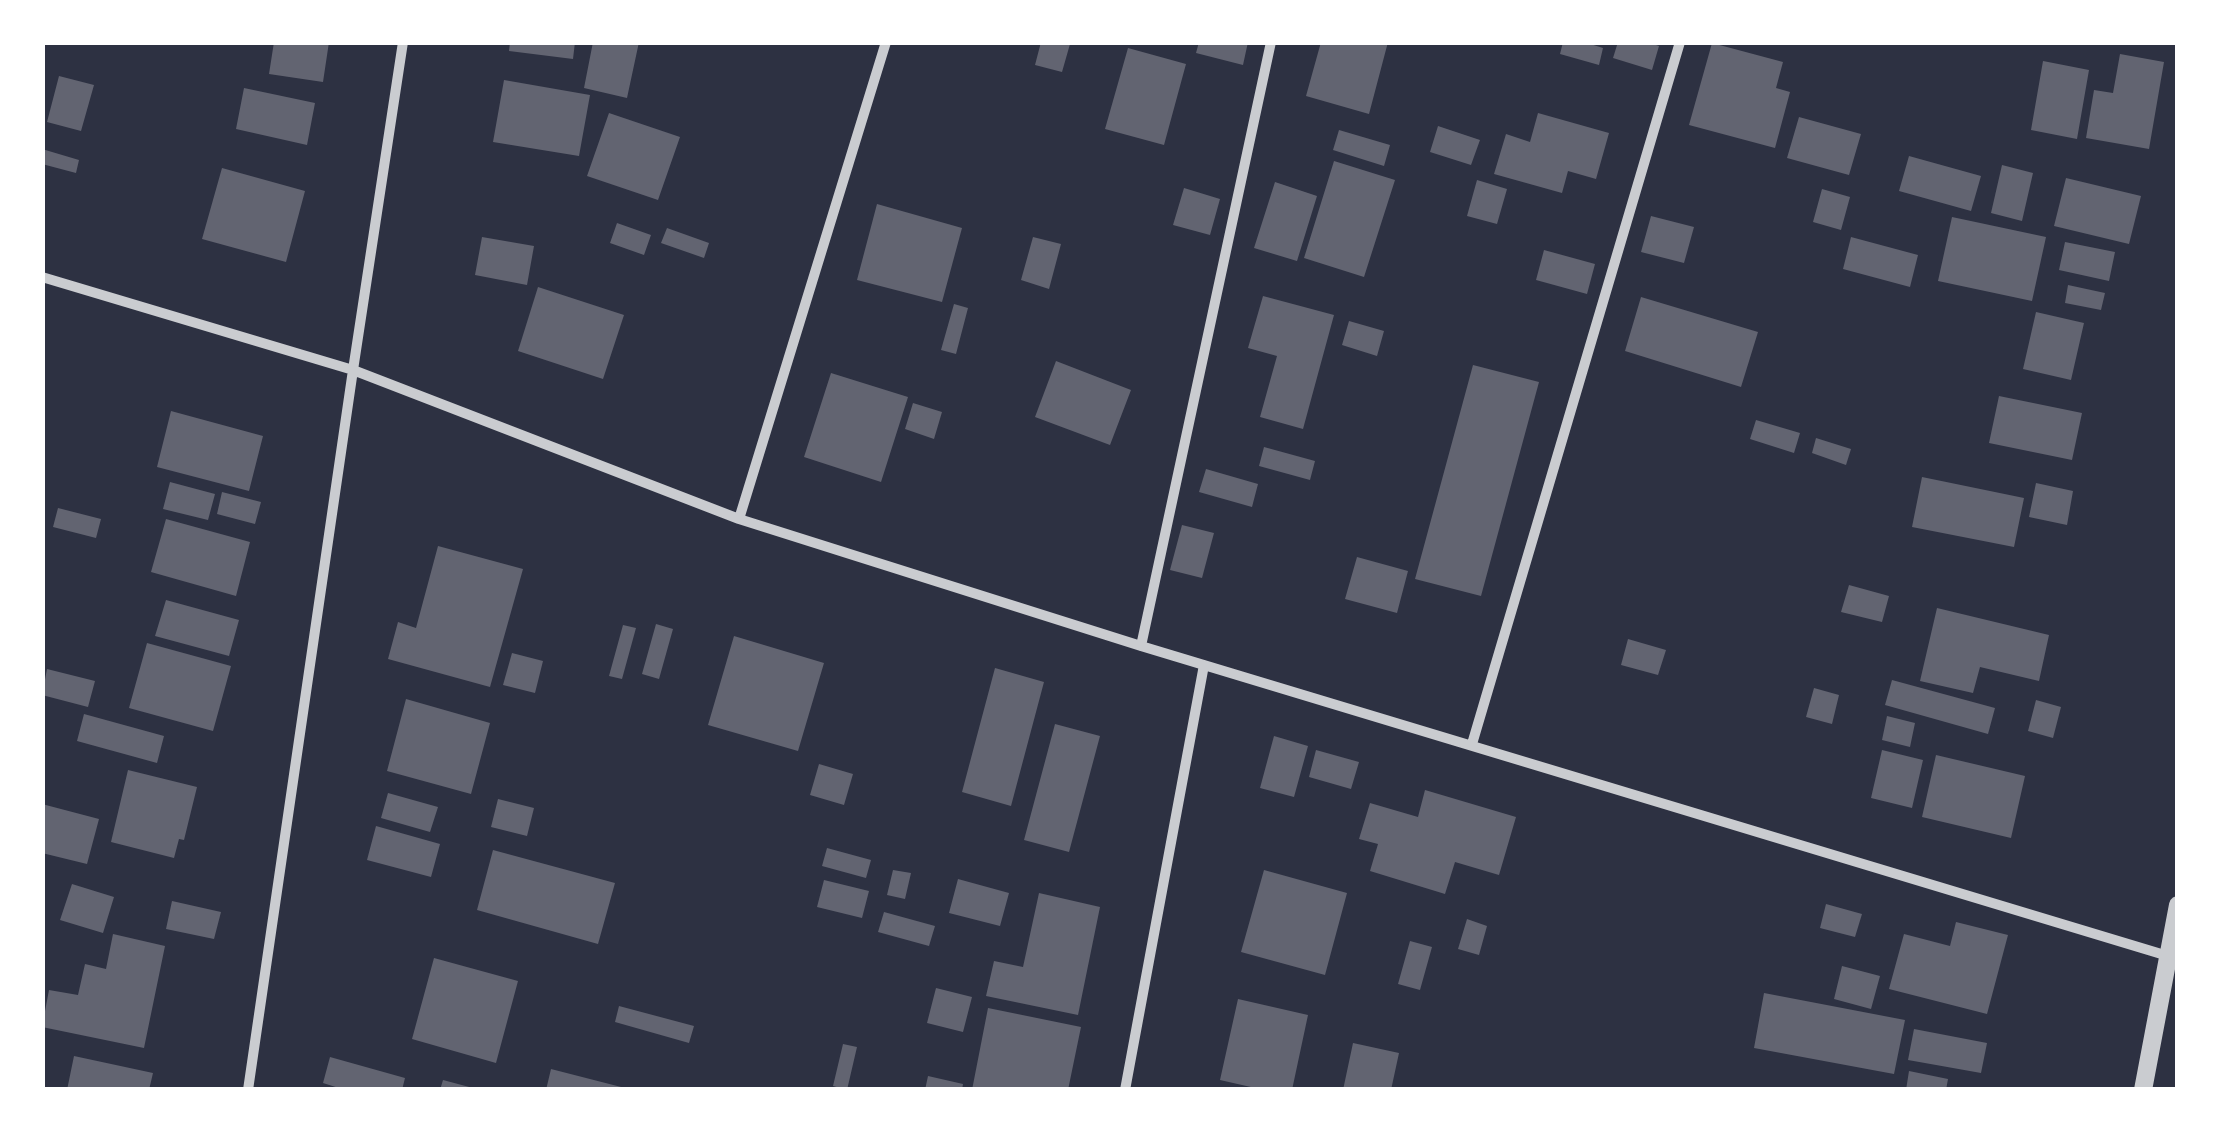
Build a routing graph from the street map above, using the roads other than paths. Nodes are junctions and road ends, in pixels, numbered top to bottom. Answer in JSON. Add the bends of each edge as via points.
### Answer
{"nodes":[{"id":1,"x":403,"y":42,"type":"edge"},
{"id":2,"x":886,"y":42,"type":"edge"},
{"id":3,"x":1271,"y":42,"type":"edge"},
{"id":4,"x":1680,"y":42,"type":"edge"},
{"id":5,"x":42,"y":277,"type":"edge"},
{"id":6,"x":352,"y":370,"type":"junction"},
{"id":7,"x":739,"y":519,"type":"junction"},
{"id":8,"x":1141,"y":646,"type":"junction"},
{"id":9,"x":1204,"y":665,"type":"junction"},
{"id":10,"x":1472,"y":744,"type":"junction"},
{"id":11,"x":2178,"y":905,"type":"edge"},
{"id":12,"x":2168,"y":956,"type":"junction"},
{"id":13,"x":248,"y":1090,"type":"edge"},
{"id":14,"x":1124,"y":1090,"type":"edge"},
{"id":15,"x":2143,"y":1090,"type":"edge"}],
"edges":[{"from":1,"to":6,"type":"street"},
{"from":2,"to":7,"type":"street"},
{"from":3,"to":8,"type":"street"},
{"from":4,"to":10,"type":"street"},
{"from":5,"to":6,"type":"street"},
{"from":6,"to":7,"type":"street"},
{"from":6,"to":13,"type":"street"},
{"from":7,"to":8,"type":"street"},
{"from":8,"to":9,"type":"street"},
{"from":9,"to":10,"type":"street"},
{"from":9,"to":14,"type":"street"},
{"from":10,"to":12,"type":"street"},
{"from":11,"to":12,"type":"street"},
{"from":12,"to":15,"type":"street"}]}
